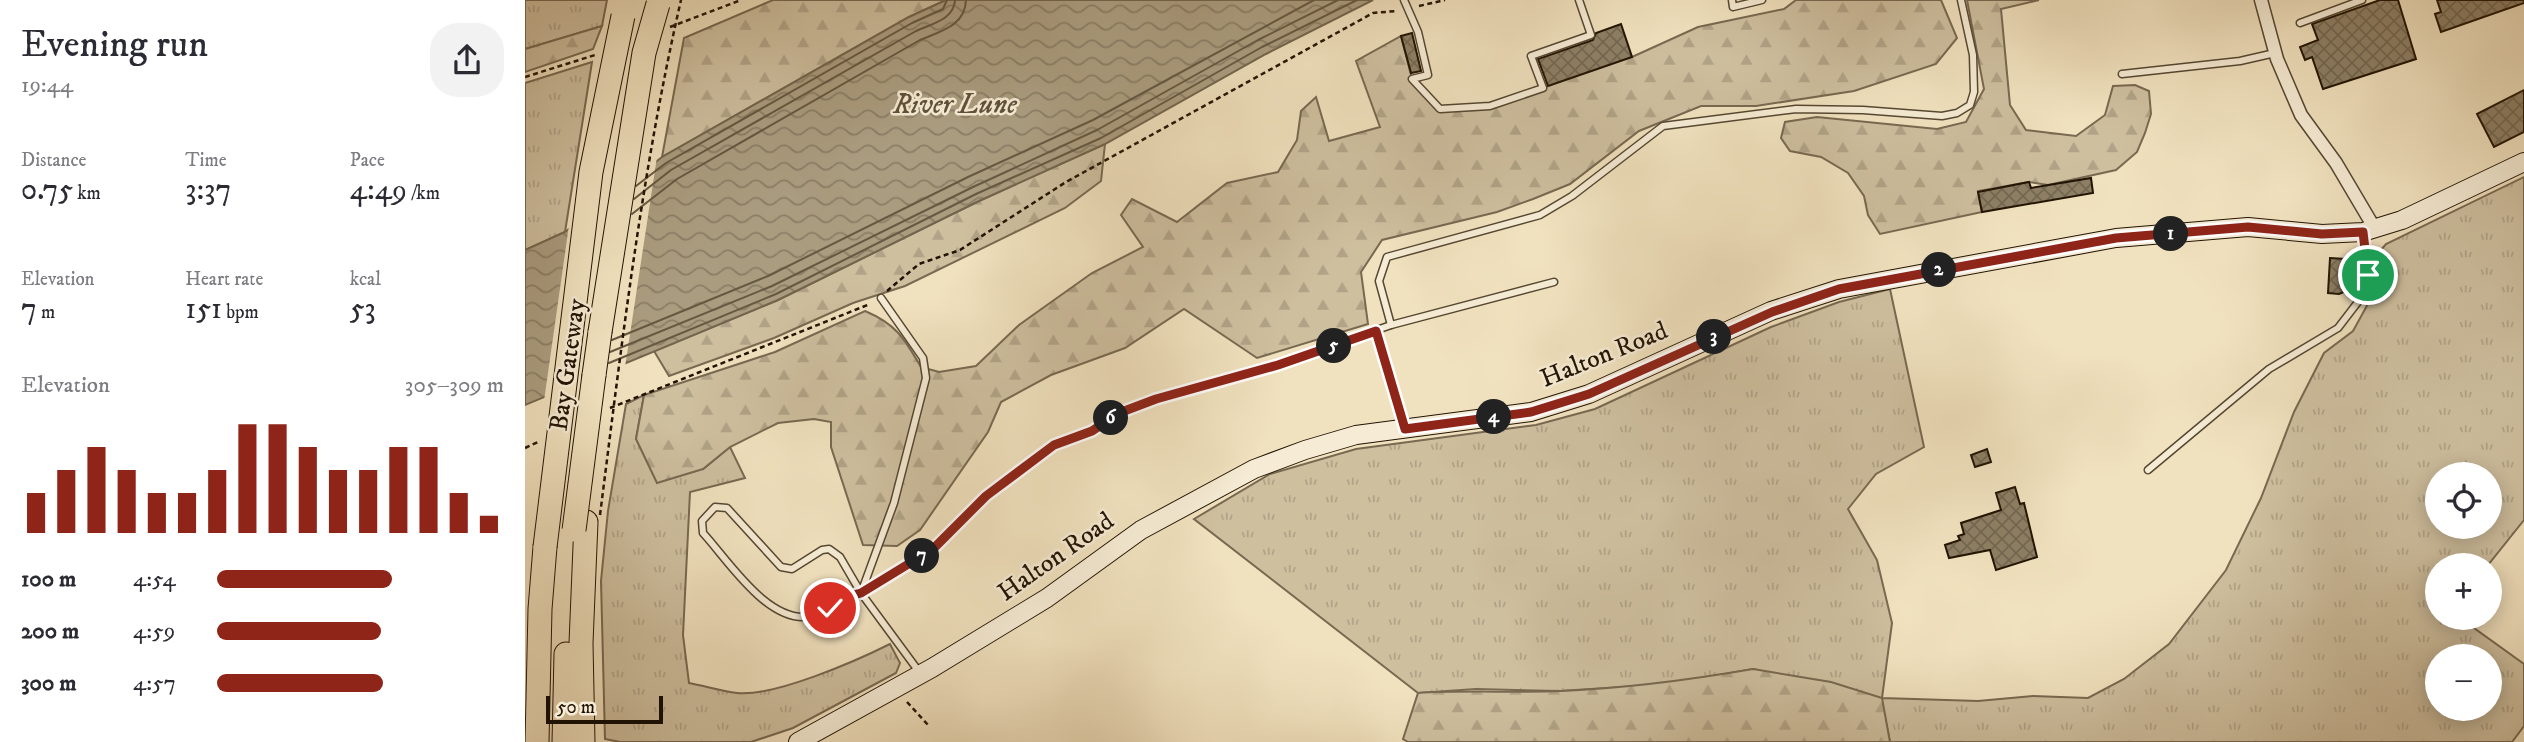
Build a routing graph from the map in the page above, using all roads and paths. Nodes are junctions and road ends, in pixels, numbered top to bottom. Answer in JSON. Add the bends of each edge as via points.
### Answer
{"nodes":[{"id":1,"x":681,"y":0,"type":"edge"},
{"id":2,"x":1404,"y":0,"type":"edge"},
{"id":3,"x":1445,"y":0,"type":"edge"},
{"id":4,"x":1579,"y":0,"type":"edge"},
{"id":5,"x":1732,"y":0,"type":"edge"},
{"id":6,"x":1762,"y":0,"type":"edge"},
{"id":7,"x":1961,"y":0,"type":"edge"},
{"id":8,"x":2261,"y":0,"type":"edge"},
{"id":9,"x":2363,"y":0,"type":"edge"},
{"id":10,"x":658,"y":2,"type":"edge"},
{"id":11,"x":624,"y":8,"type":"edge"},
{"id":12,"x":1408,"y":8,"type":"junction"},
{"id":13,"x":2300,"y":23,"type":"dead end"},
{"id":14,"x":2275,"y":53,"type":"junction"},
{"id":15,"x":2122,"y":74,"type":"dead end"},
{"id":16,"x":2524,"y":162,"type":"edge"},
{"id":17,"x":2369,"y":231,"type":"junction"},
{"id":18,"x":1554,"y":282,"type":"dead end"},
{"id":19,"x":881,"y":298,"type":"junction"},
{"id":20,"x":1391,"y":325,"type":"junction"},
{"id":21,"x":1376,"y":331,"type":"junction"},
{"id":22,"x":602,"y":411,"type":"dead end"},
{"id":23,"x":1405,"y":429,"type":"junction"},
{"id":24,"x":545,"y":438,"type":"dead end"},
{"id":25,"x":525,"y":448,"type":"edge"},
{"id":26,"x":2148,"y":470,"type":"dead end"},
{"id":27,"x":587,"y":522,"type":"junction"},
{"id":28,"x":861,"y":593,"type":"junction"},
{"id":29,"x":921,"y":674,"type":"junction"},
{"id":30,"x":897,"y":688,"type":"junction"},
{"id":31,"x":573,"y":704,"type":"junction"},
{"id":32,"x":929,"y":726,"type":"dead end"},
{"id":33,"x":537,"y":742,"type":"edge"},
{"id":34,"x":565,"y":742,"type":"edge"},
{"id":35,"x":583,"y":742,"type":"edge"},
{"id":36,"x":798,"y":742,"type":"edge"}],
"edges":[{"from":1,"to":27,"type":"path","bridge":true},
{"from":2,"to":12,"type":"lane"},
{"from":3,"to":12,"type":"path"},
{"from":4,"to":12,"type":"lane","via":[[1591,34],[1531,56],[1543,88],[1490,106],[1440,109],[1412,79],[1429,75]]},
{"from":5,"to":6,"type":"lane","via":[[1733,7]]},
{"from":7,"to":20,"type":"lane","via":[[1973,55],[1974,92],[1970,105],[1957,113],[1796,110],[1663,126],[1540,215],[1387,257],[1379,281]]},
{"from":8,"to":14,"type":"street"},
{"from":9,"to":13,"type":"lane"},
{"from":10,"to":27,"type":"highway","name":"Bay Gateway","bridge":true,"via":[[627,147],[594,375]]},
{"from":11,"to":33,"type":"highway","name":"Bay Gateway","bridge":true,"via":[[591,172],[545,547]]},
{"from":12,"to":19,"type":"path","via":[[1361,19],[1066,183],[960,250],[919,264]]},
{"from":14,"to":15,"type":"lane"},
{"from":14,"to":17,"type":"street","via":[[2301,114],[2336,163]]},
{"from":16,"to":17,"type":"street","name":"Halton Road"},
{"from":17,"to":23,"type":"street","name":"Halton Road","via":[[2322,234],[2248,227],[2116,238],[1839,289],[1772,312],[1589,394],[1531,412]]},
{"from":17,"to":26,"type":"lane","via":[[2368,275],[2361,298],[2338,328],[2269,369]]},
{"from":18,"to":20,"type":"lane"},
{"from":19,"to":22,"type":"path"},
{"from":19,"to":28,"type":"lane","via":[[923,358],[926,378],[894,503]]},
{"from":20,"to":21,"type":"lane"},
{"from":21,"to":23,"type":"lane"},
{"from":21,"to":28,"type":"lane","via":[[1278,365],[1156,399],[1054,445],[986,496],[933,549]]},
{"from":23,"to":29,"type":"street","name":"Halton Road","via":[[1356,435],[1254,469],[1141,530],[1047,598]]},
{"from":24,"to":25,"type":"path"},
{"from":27,"to":31,"type":"highway","name":"Bay Gateway"},
{"from":28,"to":28,"type":"lane","via":[[808,617],[775,607],[749,588],[703,533],[702,521],[715,507],[727,508],[781,567],[792,569],[829,549],[840,556]]},
{"from":28,"to":29,"type":"lane"},
{"from":29,"to":30,"type":"street","name":"Halton Road"},
{"from":30,"to":32,"type":"path"},
{"from":30,"to":36,"type":"street","name":"Halton Road"},
{"from":31,"to":34,"type":"highway"},
{"from":31,"to":35,"type":"highway"}]}
